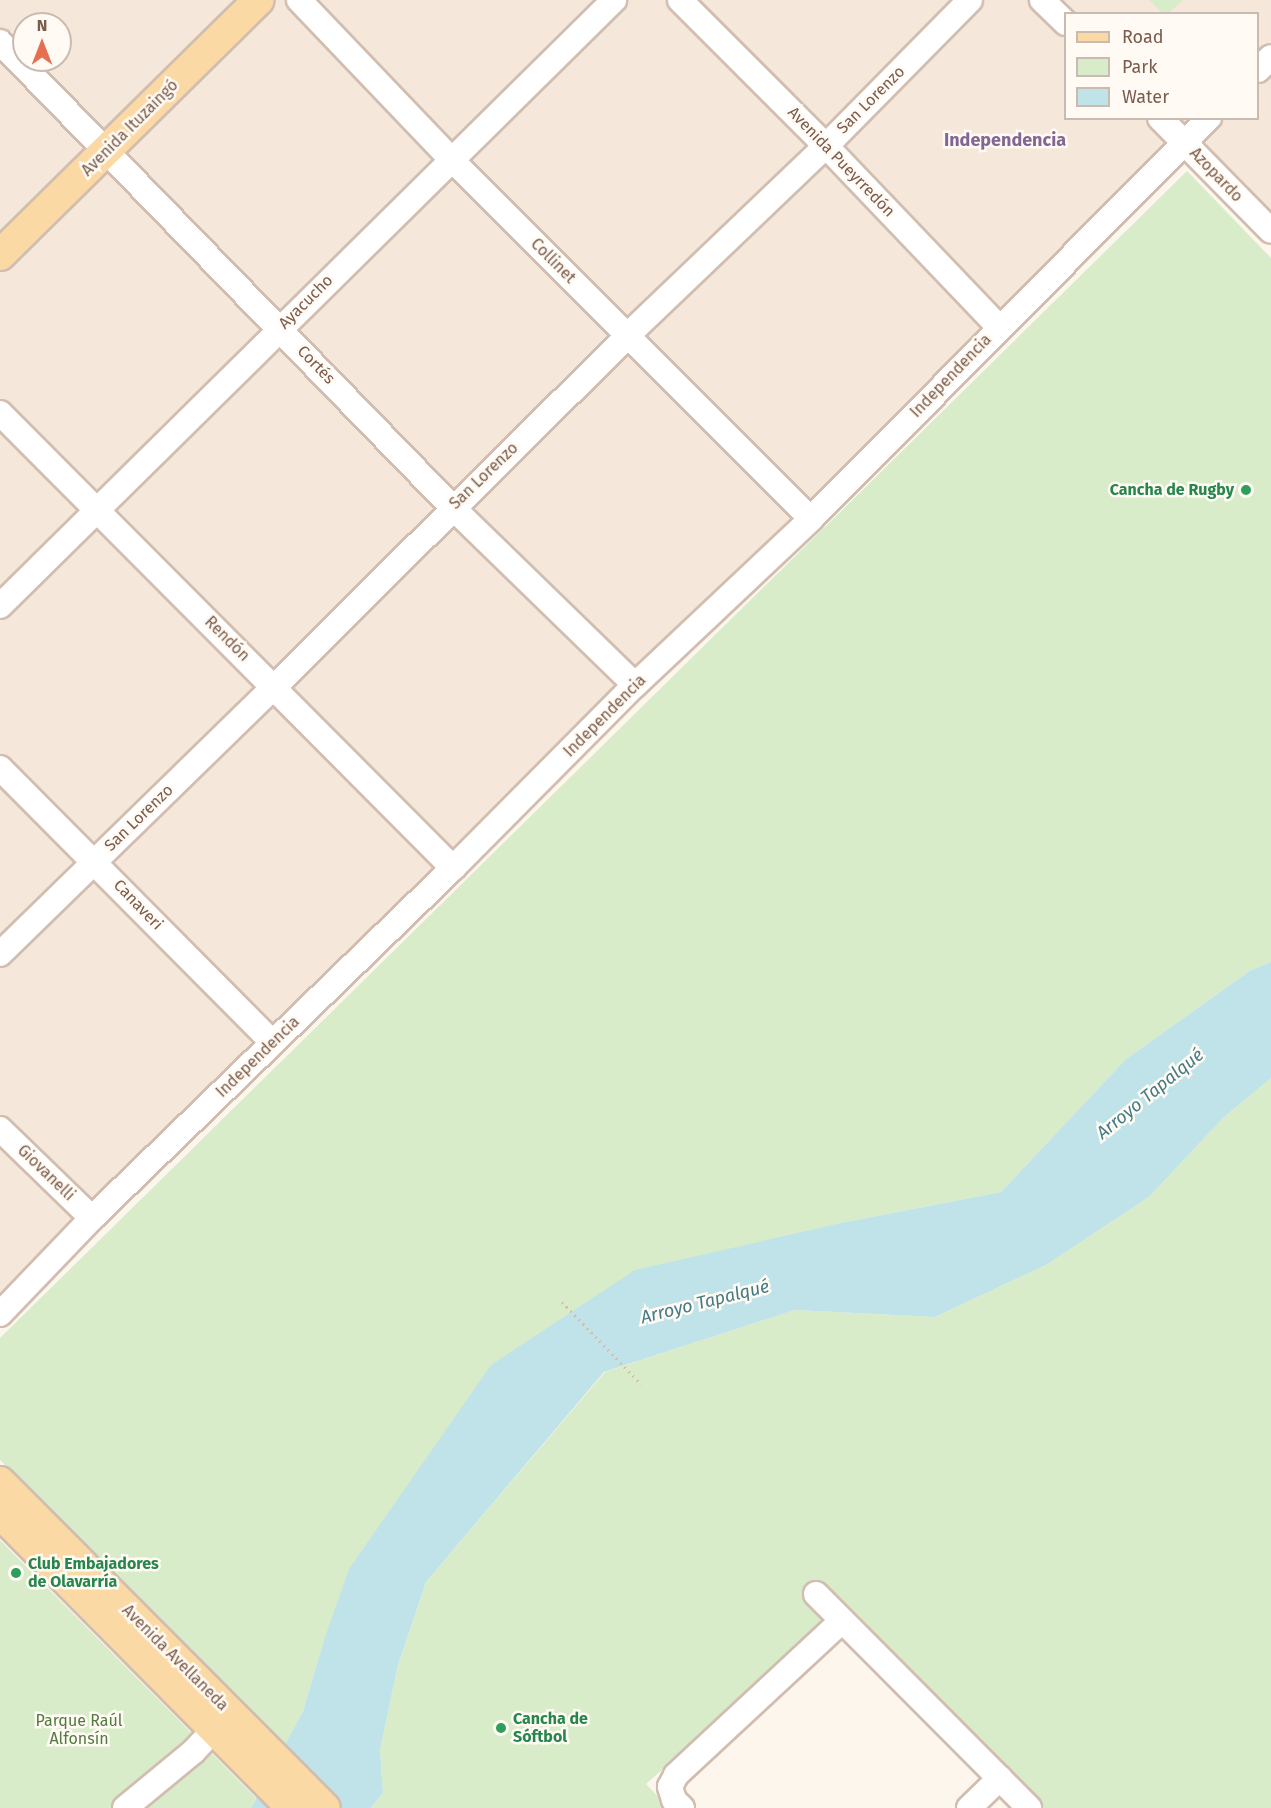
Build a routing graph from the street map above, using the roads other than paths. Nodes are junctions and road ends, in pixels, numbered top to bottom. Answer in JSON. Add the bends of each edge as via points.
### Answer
{"nodes":[{"id":1,"x":232,"y":0,"type":"edge"},
{"id":2,"x":259,"y":0,"type":"edge"},
{"id":3,"x":299,"y":0,"type":"edge"},
{"id":4,"x":614,"y":0,"type":"edge"},
{"id":5,"x":680,"y":0,"type":"edge"},
{"id":6,"x":970,"y":0,"type":"edge"},
{"id":7,"x":1042,"y":0,"type":"edge"},
{"id":8,"x":1064,"y":23,"type":"edge"},
{"id":9,"x":0,"y":42,"type":"edge"},
{"id":10,"x":1271,"y":57,"type":"edge"},
{"id":11,"x":1259,"y":68,"type":"edge"},
{"id":12,"x":1163,"y":120,"type":"edge"},
{"id":13,"x":1207,"y":120,"type":"edge"},
{"id":14,"x":100,"y":143,"type":"junction"},
{"id":15,"x":1185,"y":143,"type":"junction"},
{"id":16,"x":826,"y":146,"type":"junction"},
{"id":17,"x":451,"y":159,"type":"junction"},
{"id":18,"x":0,"y":229,"type":"edge"},
{"id":19,"x":1271,"y":231,"type":"edge"},
{"id":20,"x":0,"y":255,"type":"edge"},
{"id":21,"x":999,"y":327,"type":"junction"},
{"id":22,"x":280,"y":328,"type":"junction"},
{"id":23,"x":628,"y":335,"type":"junction"},
{"id":24,"x":0,"y":413,"type":"edge"},
{"id":25,"x":452,"y":507,"type":"junction"},
{"id":26,"x":97,"y":510,"type":"junction"},
{"id":27,"x":811,"y":519,"type":"junction"},
{"id":28,"x":0,"y":606,"type":"edge"},
{"id":29,"x":635,"y":685,"type":"junction"},
{"id":30,"x":275,"y":686,"type":"junction"},
{"id":31,"x":0,"y":768,"type":"edge"},
{"id":32,"x":94,"y":861,"type":"junction"},
{"id":33,"x":453,"y":868,"type":"junction"},
{"id":34,"x":0,"y":954,"type":"edge"},
{"id":35,"x":273,"y":1043,"type":"junction"},
{"id":36,"x":0,"y":1129,"type":"edge"},
{"id":37,"x":92,"y":1218,"type":"junction"},
{"id":38,"x":0,"y":1314,"type":"edge"},
{"id":39,"x":0,"y":1482,"type":"edge"},
{"id":40,"x":0,"y":1513,"type":"edge"},
{"id":41,"x":816,"y":1594,"type":"dead end"},
{"id":42,"x":842,"y":1620,"type":"junction"},
{"id":43,"x":231,"y":1731,"type":"junction"},
{"id":44,"x":1000,"y":1778,"type":"junction"},
{"id":45,"x":678,"y":1804,"type":"edge"},
{"id":46,"x":125,"y":1808,"type":"edge"},
{"id":47,"x":292,"y":1808,"type":"edge"},
{"id":48,"x":325,"y":1808,"type":"edge"},
{"id":49,"x":969,"y":1808,"type":"edge"},
{"id":50,"x":1029,"y":1808,"type":"edge"}],
"edges":[{"from":1,"to":14,"type":"main road","name":"Avenida Ituzaingó"},
{"from":2,"to":14,"type":"main road","name":"Avenida Ituzaingó"},
{"from":3,"to":17,"type":"street","name":"Collinet"},
{"from":4,"to":17,"type":"street","name":"Ayacucho"},
{"from":5,"to":16,"type":"street","name":"Avenida Pueyrredón"},
{"from":6,"to":16,"type":"street","name":"San Lorenzo"},
{"from":7,"to":8,"type":"street"},
{"from":9,"to":14,"type":"street","name":"Cortés"},
{"from":10,"to":11,"type":"street"},
{"from":12,"to":15,"type":"street","name":"Azopardo"},
{"from":13,"to":15,"type":"street","name":"Independencia"},
{"from":14,"to":18,"type":"main road","name":"Avenida Ituzaingó"},
{"from":14,"to":20,"type":"main road","name":"Avenida Ituzaingó"},
{"from":14,"to":22,"type":"street","name":"Cortés"},
{"from":15,"to":19,"type":"street","name":"Azopardo"},
{"from":15,"to":21,"type":"street","name":"Independencia"},
{"from":16,"to":21,"type":"street","name":"Avenida Pueyrredón"},
{"from":16,"to":23,"type":"street","name":"San Lorenzo"},
{"from":17,"to":22,"type":"street","name":"Ayacucho"},
{"from":17,"to":23,"type":"street","name":"Collinet"},
{"from":21,"to":27,"type":"street","name":"Independencia"},
{"from":22,"to":25,"type":"street","name":"Cortés"},
{"from":22,"to":26,"type":"street","name":"Ayacucho"},
{"from":23,"to":25,"type":"street","name":"San Lorenzo"},
{"from":23,"to":27,"type":"street","name":"Collinet"},
{"from":24,"to":26,"type":"street","name":"Rendón"},
{"from":25,"to":29,"type":"street","name":"Cortés"},
{"from":25,"to":30,"type":"street","name":"San Lorenzo"},
{"from":26,"to":28,"type":"street","name":"Ayacucho"},
{"from":26,"to":30,"type":"street","name":"Rendón"},
{"from":27,"to":29,"type":"street","name":"Independencia"},
{"from":29,"to":33,"type":"street","name":"Independencia"},
{"from":30,"to":32,"type":"street","name":"San Lorenzo"},
{"from":30,"to":33,"type":"street","name":"Rendón"},
{"from":31,"to":32,"type":"street","name":"Canaveri"},
{"from":32,"to":34,"type":"street","name":"San Lorenzo"},
{"from":32,"to":35,"type":"street","name":"Canaveri"},
{"from":33,"to":35,"type":"street","name":"Independencia"},
{"from":35,"to":37,"type":"street","name":"Independencia"},
{"from":36,"to":37,"type":"street","name":"Giovanelli"},
{"from":37,"to":38,"type":"street","name":"Independencia"},
{"from":39,"to":43,"type":"main road","name":"Avenida Avellaneda"},
{"from":40,"to":43,"type":"main road","name":"Avenida Avellaneda"},
{"from":41,"to":42,"type":"street"},
{"from":42,"to":44,"type":"street"},
{"from":42,"to":45,"type":"street","via":[[676,1775],[670,1787]]},
{"from":43,"to":46,"type":"street","via":[[193,1752]]},
{"from":43,"to":47,"type":"main road","name":"Avenida Avellaneda"},
{"from":43,"to":48,"type":"main road","name":"Avenida Avellaneda"},
{"from":44,"to":49,"type":"street"},
{"from":44,"to":50,"type":"street"}]}
